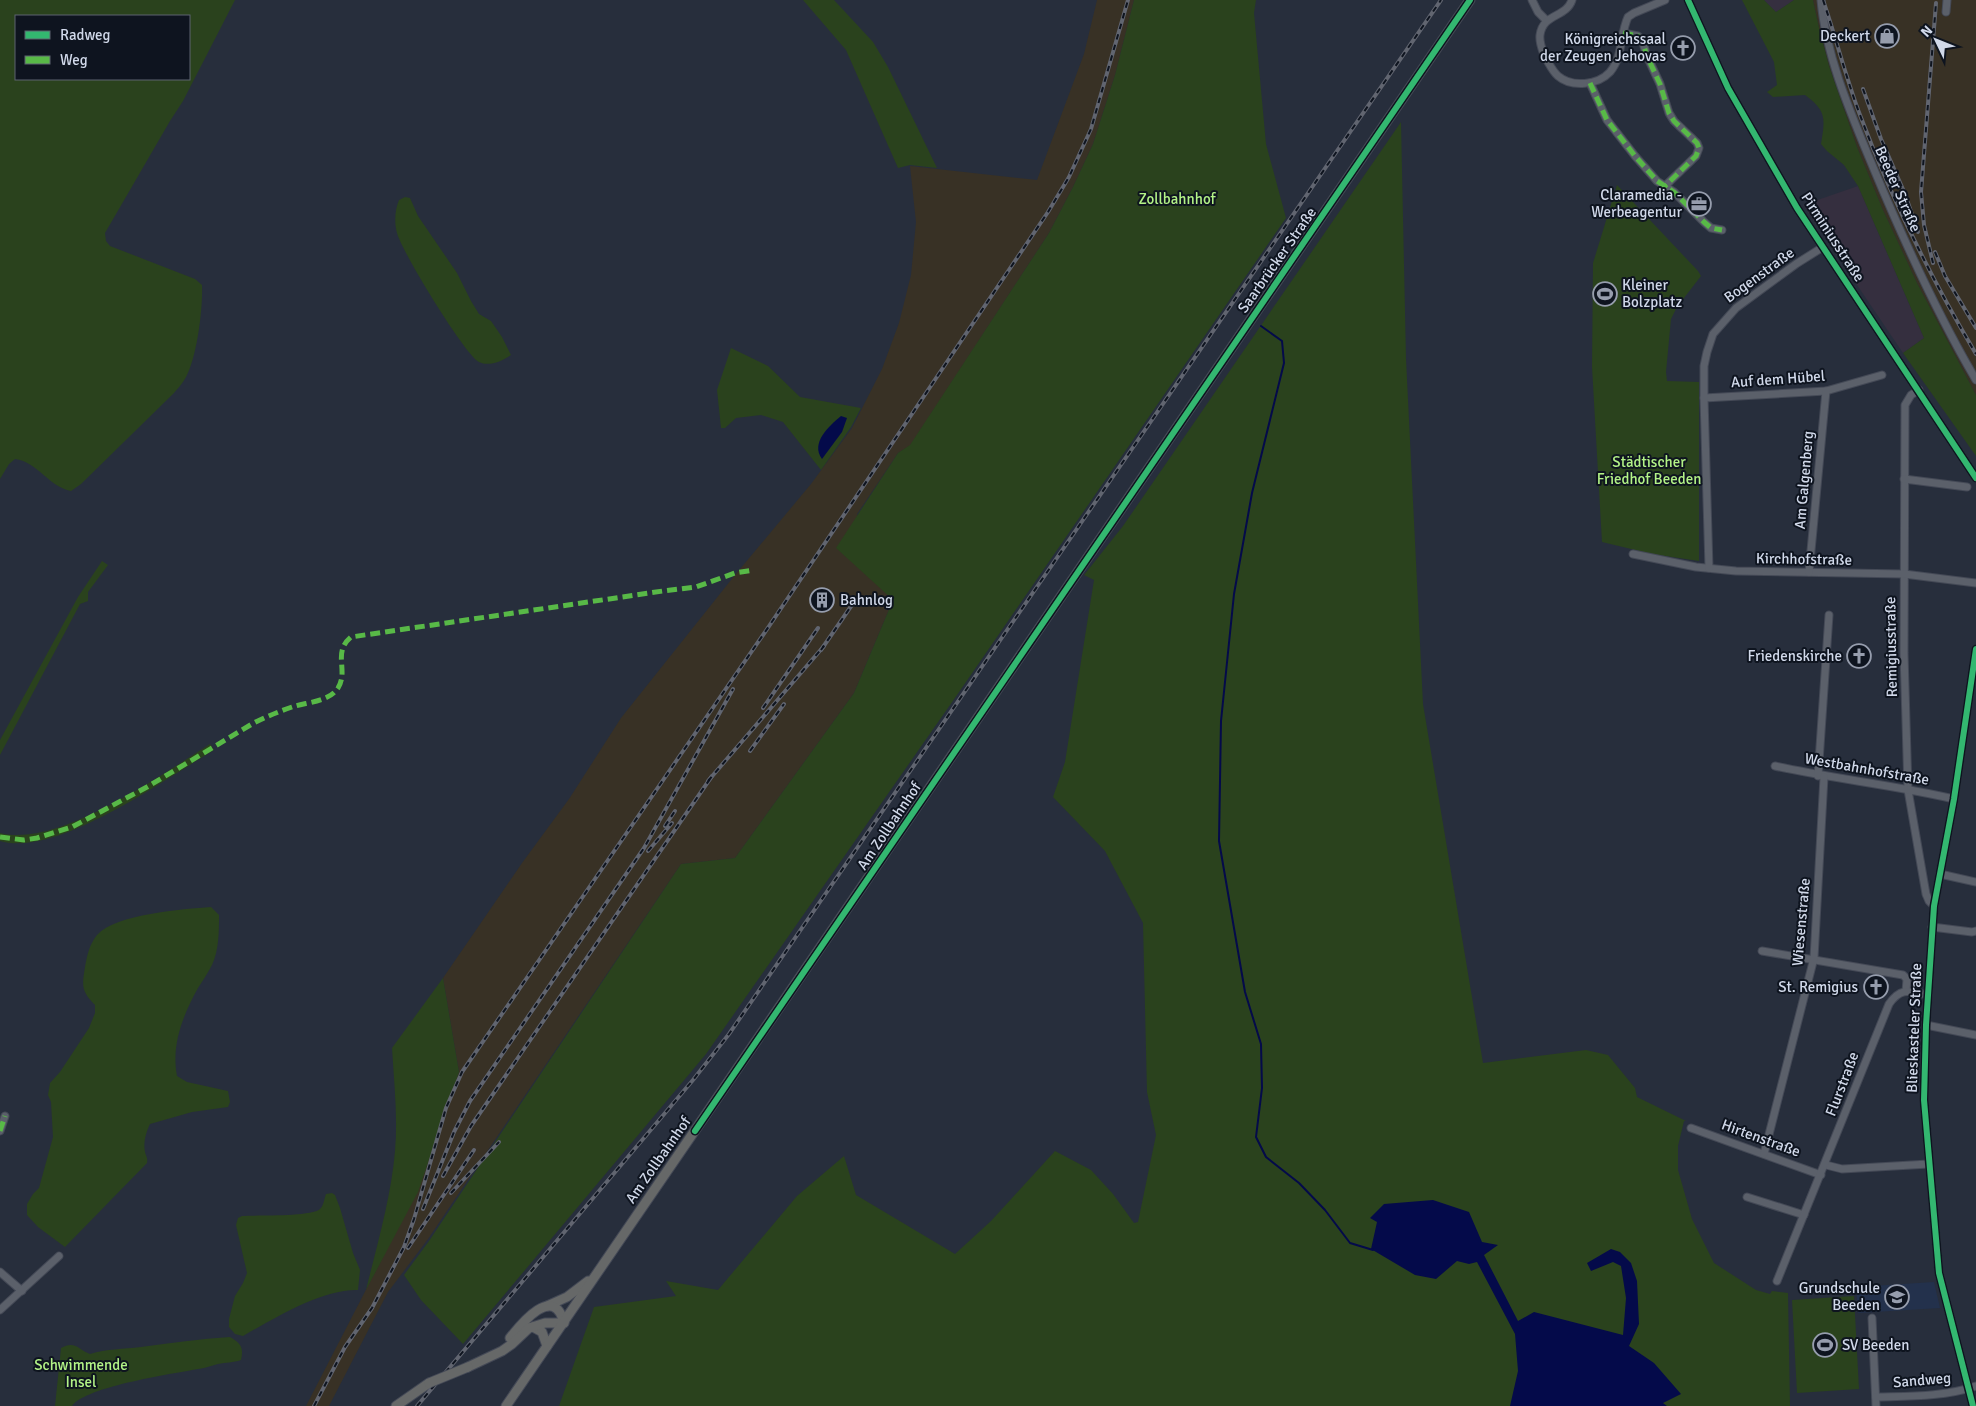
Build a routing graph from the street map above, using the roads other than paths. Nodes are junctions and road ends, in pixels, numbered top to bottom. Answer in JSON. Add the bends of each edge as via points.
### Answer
{"nodes":[{"id":1,"x":1470,"y":0,"type":"edge"},
{"id":2,"x":1532,"y":0,"type":"edge"},
{"id":3,"x":1572,"y":0,"type":"edge"},
{"id":4,"x":1666,"y":0,"type":"edge"},
{"id":5,"x":1688,"y":0,"type":"edge"},
{"id":6,"x":1821,"y":0,"type":"edge"},
{"id":7,"x":1947,"y":0,"type":"edge"},
{"id":8,"x":1946,"y":12,"type":"dead end"},
{"id":9,"x":1546,"y":20,"type":"junction"},
{"id":10,"x":1623,"y":33,"type":"junction"},
{"id":11,"x":1590,"y":83,"type":"junction"},
{"id":12,"x":1664,"y":187,"type":"junction"},
{"id":13,"x":1722,"y":230,"type":"dead end"},
{"id":14,"x":1823,"y":247,"type":"junction"},
{"id":15,"x":1882,"y":375,"type":"dead end"},
{"id":16,"x":1976,"y":380,"type":"edge"},
{"id":17,"x":1919,"y":390,"type":"junction"},
{"id":18,"x":1826,"y":391,"type":"junction"},
{"id":19,"x":1704,"y":398,"type":"junction"},
{"id":20,"x":1976,"y":478,"type":"edge"},
{"id":21,"x":1904,"y":479,"type":"junction"},
{"id":22,"x":1967,"y":487,"type":"dead end"},
{"id":23,"x":1104,"y":534,"type":"joint"},
{"id":24,"x":1633,"y":554,"type":"dead end"},
{"id":25,"x":1709,"y":568,"type":"junction"},
{"id":26,"x":1809,"y":572,"type":"junction"},
{"id":27,"x":1904,"y":574,"type":"junction"},
{"id":28,"x":1976,"y":583,"type":"edge"},
{"id":29,"x":1829,"y":615,"type":"dead end"},
{"id":30,"x":1976,"y":650,"type":"edge"},
{"id":31,"x":1974,"y":678,"type":"edge"},
{"id":32,"x":1775,"y":766,"type":"dead end"},
{"id":33,"x":1821,"y":776,"type":"junction"},
{"id":34,"x":1908,"y":790,"type":"junction"},
{"id":35,"x":1954,"y":799,"type":"junction"},
{"id":36,"x":1940,"y":874,"type":"junction"},
{"id":37,"x":1976,"y":882,"type":"edge"},
{"id":38,"x":1934,"y":906,"type":"junction"},
{"id":39,"x":1932,"y":927,"type":"junction"},
{"id":40,"x":1976,"y":931,"type":"edge"},
{"id":41,"x":1762,"y":950,"type":"dead end"},
{"id":42,"x":1814,"y":958,"type":"junction"},
{"id":43,"x":1906,"y":991,"type":"junction"},
{"id":44,"x":1928,"y":995,"type":"junction"},
{"id":45,"x":1926,"y":1025,"type":"junction"},
{"id":46,"x":1976,"y":1035,"type":"edge"},
{"id":47,"x":3,"y":1119,"type":"edge"},
{"id":48,"x":1691,"y":1128,"type":"dead end"},
{"id":49,"x":0,"y":1130,"type":"edge"},
{"id":50,"x":1764,"y":1154,"type":"junction"},
{"id":51,"x":1929,"y":1164,"type":"junction"},
{"id":52,"x":1826,"y":1165,"type":"junction"},
{"id":53,"x":1821,"y":1175,"type":"junction"},
{"id":54,"x":1747,"y":1197,"type":"dead end"},
{"id":55,"x":1804,"y":1215,"type":"junction"},
{"id":56,"x":59,"y":1256,"type":"dead end"},
{"id":57,"x":0,"y":1272,"type":"edge"},
{"id":58,"x":598,"y":1272,"type":"junction"},
{"id":59,"x":1777,"y":1281,"type":"dead end"},
{"id":60,"x":22,"y":1291,"type":"junction"},
{"id":61,"x":547,"y":1306,"type":"junction"},
{"id":62,"x":0,"y":1310,"type":"edge"},
{"id":63,"x":1872,"y":1318,"type":"dead end"},
{"id":64,"x":564,"y":1322,"type":"junction"},
{"id":65,"x":528,"y":1328,"type":"junction"},
{"id":66,"x":547,"y":1346,"type":"junction"},
{"id":67,"x":494,"y":1354,"type":"junction"},
{"id":68,"x":1973,"y":1387,"type":"edge"},
{"id":69,"x":1876,"y":1397,"type":"junction"},
{"id":70,"x":396,"y":1406,"type":"edge"},
{"id":71,"x":506,"y":1406,"type":"edge"},
{"id":72,"x":1876,"y":1406,"type":"edge"},
{"id":73,"x":1973,"y":1406,"type":"edge"}],
"edges":[{"from":1,"to":23,"type":"main road","name":"Saarbrücker Straße"},
{"from":2,"to":9,"type":"street"},
{"from":3,"to":9,"type":"street","via":[[1567,9]]},
{"from":4,"to":10,"type":"street","via":[[1628,17]]},
{"from":5,"to":14,"type":"street","name":"Pirminiusstraße","via":[[1728,88]]},
{"from":6,"to":16,"type":"street","name":"Beeder Straße","via":[[1841,85],[1864,145],[1915,261]]},
{"from":7,"to":8,"type":"street"},
{"from":9,"to":11,"type":"street","via":[[1539,41],[1552,68],[1564,80]]},
{"from":10,"to":11,"type":"street","via":[[1614,67],[1604,77]]},
{"from":10,"to":12,"type":"street","via":[[1642,40],[1669,113],[1699,148],[1696,156]]},
{"from":11,"to":12,"type":"street","via":[[1607,120]]},
{"from":12,"to":13,"type":"street","via":[[1674,192],[1712,228]]},
{"from":14,"to":17,"type":"street","name":"Pirminiusstraße"},
{"from":14,"to":19,"type":"street","name":"Bogenstraße","via":[[1736,308],[1724,320],[1713,334],[1706,352]]},
{"from":15,"to":18,"type":"street","name":"Auf dem Hübel"},
{"from":17,"to":20,"type":"street","name":"Pirminiusstraße"},
{"from":17,"to":21,"type":"street","name":"Remigiusstraße","via":[[1905,405]]},
{"from":18,"to":19,"type":"street","name":"Auf dem Hübel"},
{"from":18,"to":26,"type":"street","name":"Am Galgenberg"},
{"from":19,"to":25,"type":"street","name":"Bogenstraße"},
{"from":21,"to":22,"type":"street"},
{"from":21,"to":27,"type":"street","name":"Remigiusstraße"},
{"from":23,"to":58,"type":"main road","name":"Am Zollbahnhof"},
{"from":24,"to":25,"type":"street","name":"Kirchhofstraße"},
{"from":25,"to":26,"type":"street","name":"Kirchhofstraße"},
{"from":26,"to":27,"type":"street","name":"Kirchhofstraße"},
{"from":27,"to":28,"type":"street","name":"Kirchhofstraße"},
{"from":27,"to":34,"type":"street","name":"Remigiusstraße"},
{"from":29,"to":33,"type":"street","name":"Wiesenstraße"},
{"from":30,"to":31,"type":"street","name":"Blieskasteler Straße"},
{"from":31,"to":35,"type":"street","name":"Blieskasteler Straße"},
{"from":32,"to":33,"type":"street","name":"Westbahnhofstraße"},
{"from":33,"to":34,"type":"street","name":"Westbahnhofstraße"},
{"from":33,"to":42,"type":"street","name":"Wiesenstraße"},
{"from":34,"to":35,"type":"street","name":"Westbahnhofstraße"},
{"from":34,"to":38,"type":"street","name":"Remigiusstraße","via":[[1926,894]]},
{"from":35,"to":36,"type":"street","name":"Blieskasteler Straße"},
{"from":36,"to":37,"type":"street"},
{"from":36,"to":38,"type":"street","name":"Blieskasteler Straße"},
{"from":38,"to":39,"type":"street","name":"Blieskasteler Straße"},
{"from":39,"to":40,"type":"street"},
{"from":39,"to":44,"type":"street","name":"Blieskasteler Straße"},
{"from":41,"to":42,"type":"street"},
{"from":42,"to":43,"type":"street","via":[[1903,975],[1907,979]]},
{"from":42,"to":50,"type":"street","name":"Wiesenstraße"},
{"from":43,"to":44,"type":"street"},
{"from":43,"to":52,"type":"street","name":"Flurstraße","via":[[1889,1004]]},
{"from":44,"to":45,"type":"street","name":"Blieskasteler Straße"},
{"from":45,"to":46,"type":"street"},
{"from":45,"to":51,"type":"street","name":"Blieskasteler Straße","via":[[1924,1100]]},
{"from":47,"to":49,"type":"street"},
{"from":48,"to":50,"type":"street","name":"Hirtenstraße"},
{"from":50,"to":53,"type":"street","name":"Hirtenstraße"},
{"from":51,"to":52,"type":"street","via":[[1842,1169]]},
{"from":51,"to":68,"type":"street","name":"Blieskasteler Straße","via":[[1939,1272]]},
{"from":52,"to":53,"type":"street","name":"Flurstraße"},
{"from":53,"to":55,"type":"street","name":"Flurstraße"},
{"from":54,"to":55,"type":"street"},
{"from":55,"to":59,"type":"street","name":"Flurstraße"},
{"from":56,"to":60,"type":"street"},
{"from":57,"to":60,"type":"street"},
{"from":58,"to":61,"type":"main road","via":[[575,1292]]},
{"from":58,"to":64,"type":"main road","name":"Am Zollbahnhof"},
{"from":60,"to":62,"type":"street"},
{"from":61,"to":64,"type":"main road","via":[[559,1312]]},
{"from":61,"to":67,"type":"main road","via":[[527,1318]]},
{"from":63,"to":69,"type":"street","name":"Sandweg"},
{"from":64,"to":65,"type":"main road","via":[[545,1322]]},
{"from":64,"to":66,"type":"main road","name":"Am Zollbahnhof"},
{"from":65,"to":66,"type":"main road","via":[[542,1332]]},
{"from":65,"to":67,"type":"main road","via":[[512,1344]]},
{"from":66,"to":71,"type":"main road","name":"Am Zollbahnhof"},
{"from":67,"to":70,"type":"main road","bridge":true,"via":[[429,1383]]},
{"from":68,"to":69,"type":"street","name":"Sandweg","via":[[1924,1396]]},
{"from":68,"to":73,"type":"street","name":"Blieskasteler Straße"},
{"from":69,"to":72,"type":"street","name":"Sandweg"}]}
